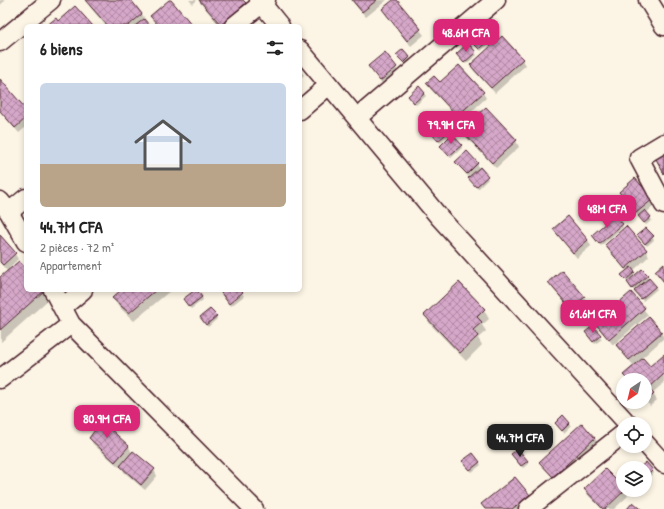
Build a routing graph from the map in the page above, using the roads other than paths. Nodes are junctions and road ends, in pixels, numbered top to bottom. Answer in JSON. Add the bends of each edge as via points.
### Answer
{"nodes":[{"id":1,"x":51,"y":0,"type":"edge"},
{"id":2,"x":496,"y":0,"type":"edge"},
{"id":3,"x":648,"y":0,"type":"edge"},
{"id":4,"x":262,"y":1,"type":"edge"},
{"id":5,"x":236,"y":24,"type":"edge"},
{"id":6,"x":279,"y":24,"type":"edge"},
{"id":7,"x":664,"y":26,"type":"edge"},
{"id":8,"x":0,"y":42,"type":"edge"},
{"id":9,"x":302,"y":52,"type":"edge"},
{"id":10,"x":330,"y":85,"type":"junction"},
{"id":11,"x":302,"y":108,"type":"edge"},
{"id":12,"x":357,"y":118,"type":"junction"},
{"id":13,"x":664,"y":144,"type":"edge"},
{"id":14,"x":24,"y":199,"type":"edge"},
{"id":15,"x":664,"y":205,"type":"edge"},
{"id":16,"x":4,"y":207,"type":"edge"},
{"id":17,"x":24,"y":239,"type":"edge"},
{"id":18,"x":54,"y":292,"type":"edge"},
{"id":19,"x":81,"y":292,"type":"edge"},
{"id":20,"x":62,"y":307,"type":"junction"},
{"id":21,"x":71,"y":324,"type":"junction"},
{"id":22,"x":0,"y":379,"type":"edge"},
{"id":23,"x":622,"y":417,"type":"edge"},
{"id":24,"x":616,"y":440,"type":"edge"},
{"id":25,"x":652,"y":451,"type":"edge"},
{"id":26,"x":664,"y":464,"type":"edge"},
{"id":27,"x":254,"y":509,"type":"edge"},
{"id":28,"x":528,"y":509,"type":"edge"}],
"edges":[{"from":1,"to":8,"type":"street"},
{"from":2,"to":12,"type":"street"},
{"from":3,"to":7,"type":"street"},
{"from":4,"to":5,"type":"street"},
{"from":4,"to":6,"type":"street"},
{"from":9,"to":10,"type":"street"},
{"from":10,"to":11,"type":"street"},
{"from":10,"to":12,"type":"street"},
{"from":12,"to":23,"type":"street","via":[[440,218]]},
{"from":13,"to":15,"type":"street","via":[[639,158]]},
{"from":14,"to":16,"type":"street"},
{"from":16,"to":17,"type":"street"},
{"from":18,"to":20,"type":"street"},
{"from":19,"to":20,"type":"street"},
{"from":20,"to":21,"type":"street"},
{"from":21,"to":22,"type":"street"},
{"from":21,"to":27,"type":"street"},
{"from":24,"to":28,"type":"street"},
{"from":25,"to":26,"type":"street"}]}
